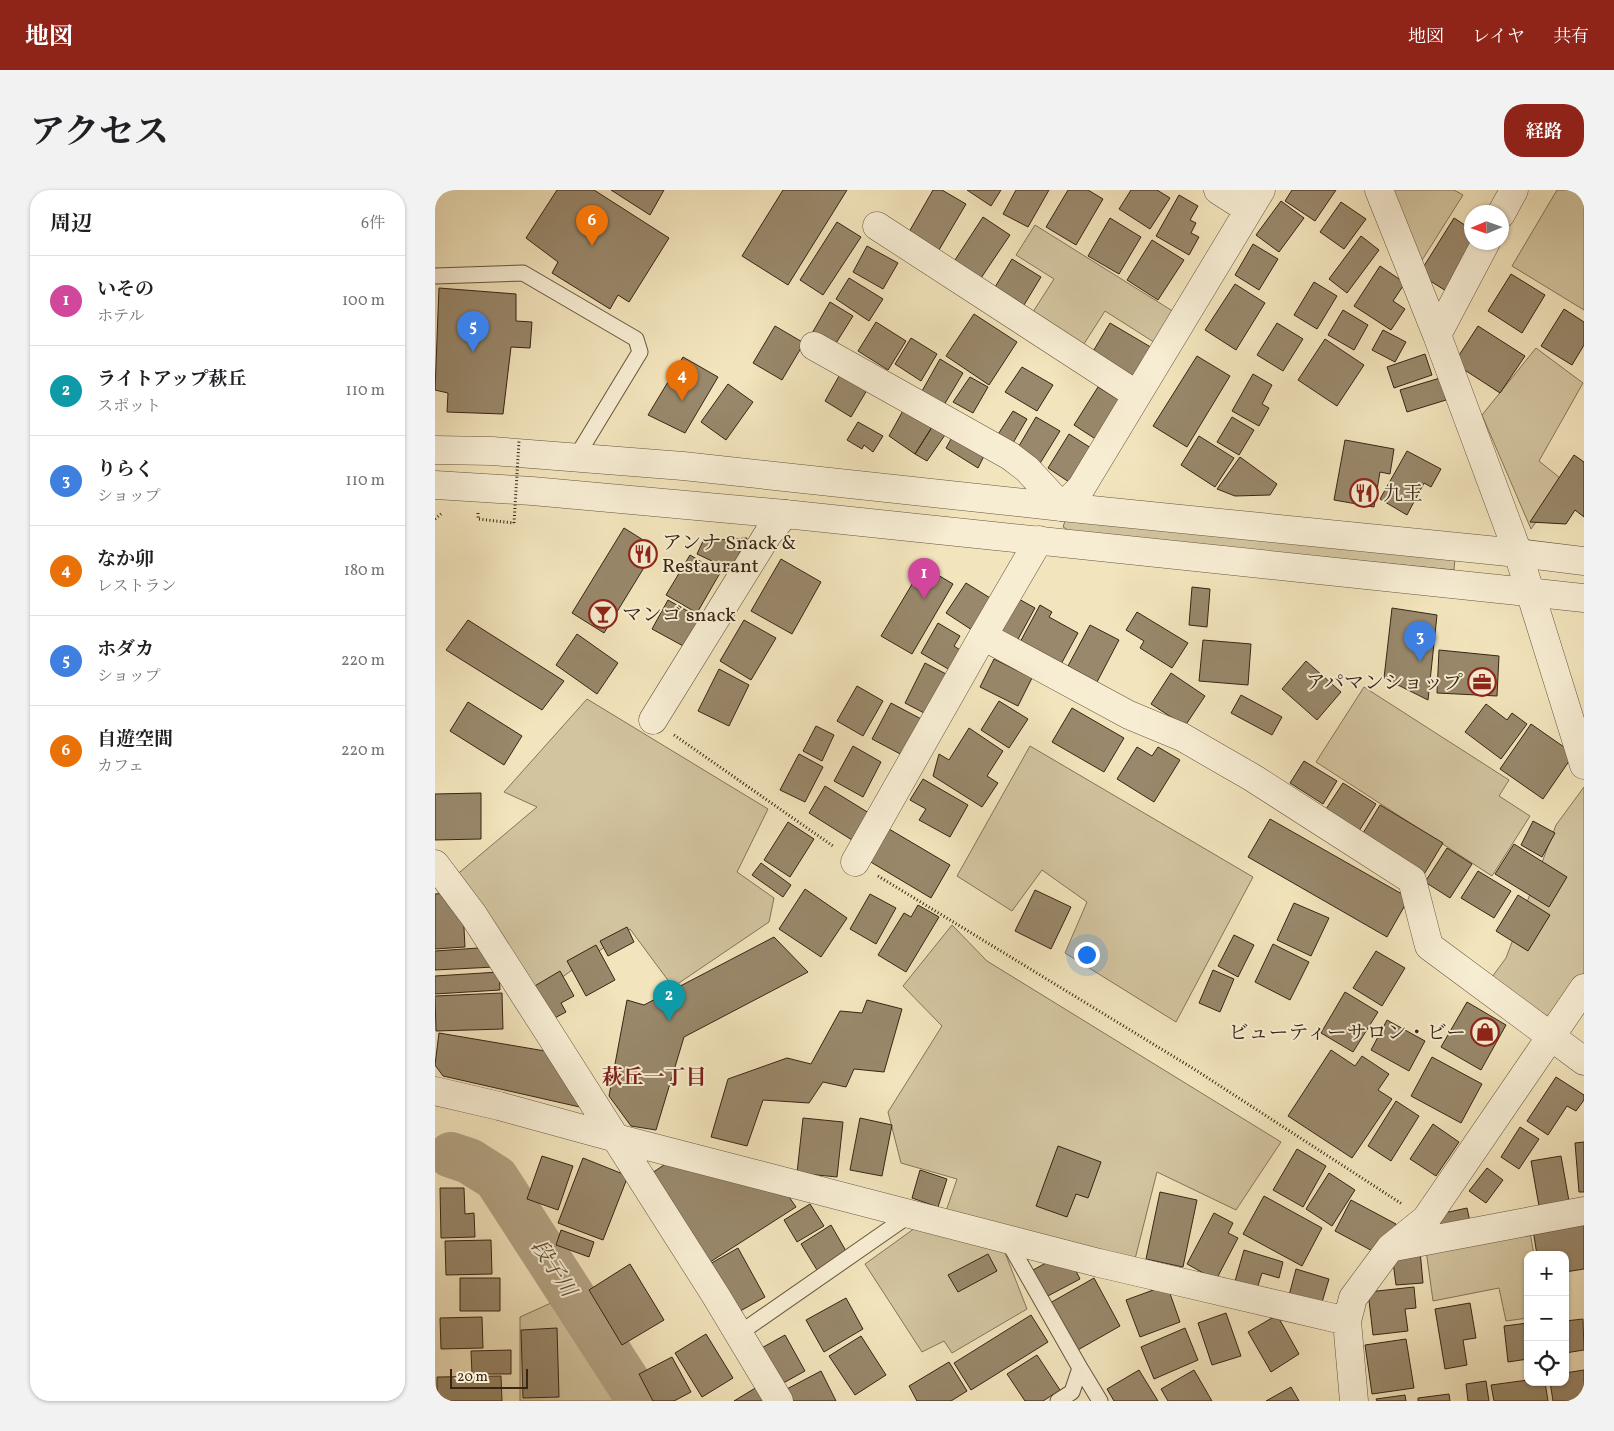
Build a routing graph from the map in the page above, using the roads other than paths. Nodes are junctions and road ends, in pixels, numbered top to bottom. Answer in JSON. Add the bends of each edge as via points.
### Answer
{"nodes":[{"id":1,"x":1218,"y":190,"type":"edge"},
{"id":2,"x":1379,"y":190,"type":"edge"},
{"id":3,"x":1514,"y":190,"type":"edge"},
{"id":4,"x":1255,"y":200,"type":"edge"},
{"id":5,"x":1506,"y":205,"type":"edge"},
{"id":6,"x":877,"y":226,"type":"dead end"},
{"id":7,"x":1482,"y":250,"type":"edge"},
{"id":8,"x":435,"y":276,"type":"edge"},
{"id":9,"x":1437,"y":335,"type":"junction"},
{"id":10,"x":814,"y":346,"type":"dead end"},
{"id":11,"x":1137,"y":395,"type":"junction"},
{"id":12,"x":435,"y":450,"type":"edge"},
{"id":13,"x":575,"y":459,"type":"junction"},
{"id":14,"x":435,"y":485,"type":"edge"},
{"id":15,"x":1062,"y":507,"type":"junction"},
{"id":16,"x":785,"y":514,"type":"junction"},
{"id":17,"x":1039,"y":540,"type":"junction"},
{"id":18,"x":1518,"y":553,"type":"junction"},
{"id":19,"x":1584,"y":562,"type":"edge"},
{"id":20,"x":1528,"y":591,"type":"junction"},
{"id":21,"x":1584,"y":598,"type":"edge"},
{"id":22,"x":983,"y":636,"type":"junction"},
{"id":23,"x":653,"y":720,"type":"road end"},
{"id":24,"x":1584,"y":765,"type":"edge"},
{"id":25,"x":855,"y":862,"type":"road end"},
{"id":26,"x":435,"y":864,"type":"edge"},
{"id":27,"x":1584,"y":988,"type":"edge"},
{"id":28,"x":1552,"y":1036,"type":"junction"},
{"id":29,"x":1584,"y":1061,"type":"edge"},
{"id":30,"x":435,"y":1091,"type":"edge"},
{"id":31,"x":616,"y":1138,"type":"junction"},
{"id":32,"x":1584,"y":1211,"type":"edge"},
{"id":33,"x":911,"y":1214,"type":"junction"},
{"id":34,"x":1006,"y":1238,"type":"junction"},
{"id":35,"x":1390,"y":1248,"type":"junction"},
{"id":36,"x":1347,"y":1321,"type":"junction"},
{"id":37,"x":737,"y":1335,"type":"junction"},
{"id":38,"x":1080,"y":1368,"type":"junction"},
{"id":39,"x":779,"y":1401,"type":"edge"},
{"id":40,"x":1058,"y":1401,"type":"edge"},
{"id":41,"x":1100,"y":1401,"type":"edge"},
{"id":42,"x":1354,"y":1401,"type":"edge"}],
"edges":[{"from":1,"to":4,"type":"street"},
{"from":2,"to":9,"type":"street"},
{"from":3,"to":5,"type":"street"},
{"from":4,"to":11,"type":"street"},
{"from":6,"to":11,"type":"street"},
{"from":7,"to":9,"type":"street"},
{"from":8,"to":13,"type":"lane","via":[[523,272],[636,339],[640,352]]},
{"from":9,"to":18,"type":"street"},
{"from":10,"to":15,"type":"street","via":[[1010,456],[1027,469]]},
{"from":11,"to":15,"type":"street","via":[[1081,488]]},
{"from":12,"to":13,"type":"street","via":[[492,451]]},
{"from":13,"to":15,"type":"street","via":[[683,466]]},
{"from":14,"to":16,"type":"street"},
{"from":15,"to":18,"type":"street"},
{"from":16,"to":17,"type":"street"},
{"from":16,"to":23,"type":"street","via":[[768,534]]},
{"from":17,"to":20,"type":"street"},
{"from":17,"to":22,"type":"street"},
{"from":18,"to":19,"type":"street"},
{"from":18,"to":20,"type":"street"},
{"from":20,"to":21,"type":"street"},
{"from":20,"to":24,"type":"street"},
{"from":22,"to":25,"type":"street"},
{"from":22,"to":28,"type":"street","via":[[1129,715],[1190,742],[1253,778],[1411,880],[1429,946]]},
{"from":26,"to":31,"type":"street","via":[[474,916]]},
{"from":27,"to":28,"type":"street"},
{"from":28,"to":29,"type":"street"},
{"from":28,"to":35,"type":"street","via":[[1425,1219]]},
{"from":30,"to":31,"type":"street"},
{"from":31,"to":33,"type":"street"},
{"from":31,"to":37,"type":"street","via":[[716,1296]]},
{"from":32,"to":35,"type":"street"},
{"from":33,"to":34,"type":"street"},
{"from":33,"to":37,"type":"lane"},
{"from":34,"to":36,"type":"street"},
{"from":34,"to":38,"type":"lane"},
{"from":35,"to":36,"type":"street","via":[[1353,1298]]},
{"from":36,"to":42,"type":"street"},
{"from":37,"to":39,"type":"street"},
{"from":38,"to":40,"type":"lane","via":[[1072,1392]]},
{"from":38,"to":41,"type":"lane"}]}
